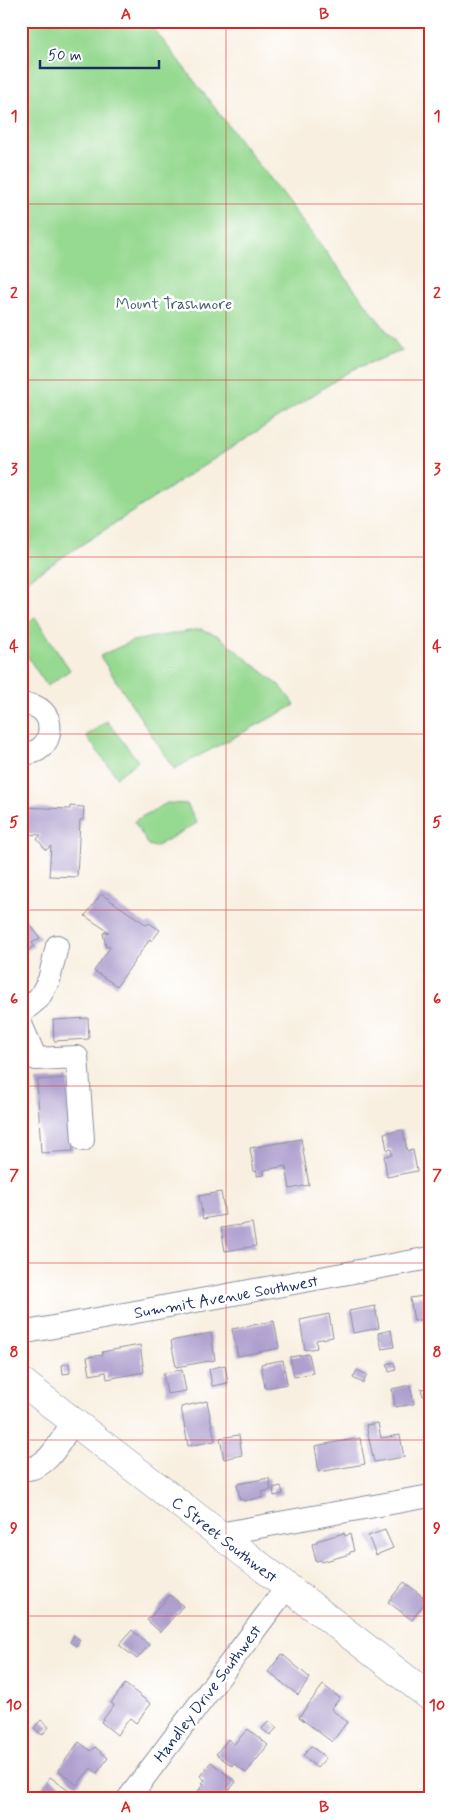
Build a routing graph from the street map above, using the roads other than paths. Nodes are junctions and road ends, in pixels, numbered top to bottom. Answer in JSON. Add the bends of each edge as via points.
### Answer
{"nodes":[{"id":1,"x":21,"y":705,"type":"edge"},
{"id":2,"x":21,"y":753,"type":"edge"},
{"id":3,"x":57,"y":946,"type":"dead end"},
{"id":4,"x":21,"y":1014,"type":"edge"},
{"id":5,"x":21,"y":1024,"type":"edge"},
{"id":6,"x":83,"y":1140,"type":"dead end"},
{"id":7,"x":430,"y":1258,"type":"edge"},
{"id":8,"x":21,"y":1333,"type":"edge"},
{"id":9,"x":21,"y":1381,"type":"edge"},
{"id":10,"x":73,"y":1422,"type":"junction"},
{"id":11,"x":21,"y":1469,"type":"edge"},
{"id":12,"x":430,"y":1496,"type":"edge"},
{"id":13,"x":219,"y":1534,"type":"junction"},
{"id":14,"x":286,"y":1587,"type":"junction"},
{"id":15,"x":430,"y":1697,"type":"edge"},
{"id":16,"x":128,"y":1799,"type":"edge"}],
"edges":[{"from":1,"to":2,"type":"street","via":[[31,704],[41,710],[48,717],[51,728],[40,749],[29,754]]},
{"from":3,"to":4,"type":"street","via":[[49,980],[39,998]]},
{"from":5,"to":6,"type":"street","via":[[36,1059],[77,1057]]},
{"from":7,"to":8,"type":"street","name":"Summit Avenue Southwest"},
{"from":9,"to":10,"type":"main road","name":"C Street Southwest"},
{"from":10,"to":11,"type":"street","via":[[40,1466]]},
{"from":10,"to":13,"type":"main road","name":"C Street Southwest"},
{"from":12,"to":13,"type":"street"},
{"from":13,"to":14,"type":"main road","name":"C Street Southwest"},
{"from":14,"to":15,"type":"main road","name":"C Street Southwest"},
{"from":14,"to":16,"type":"street","name":"Handley Drive Southwest"}]}
